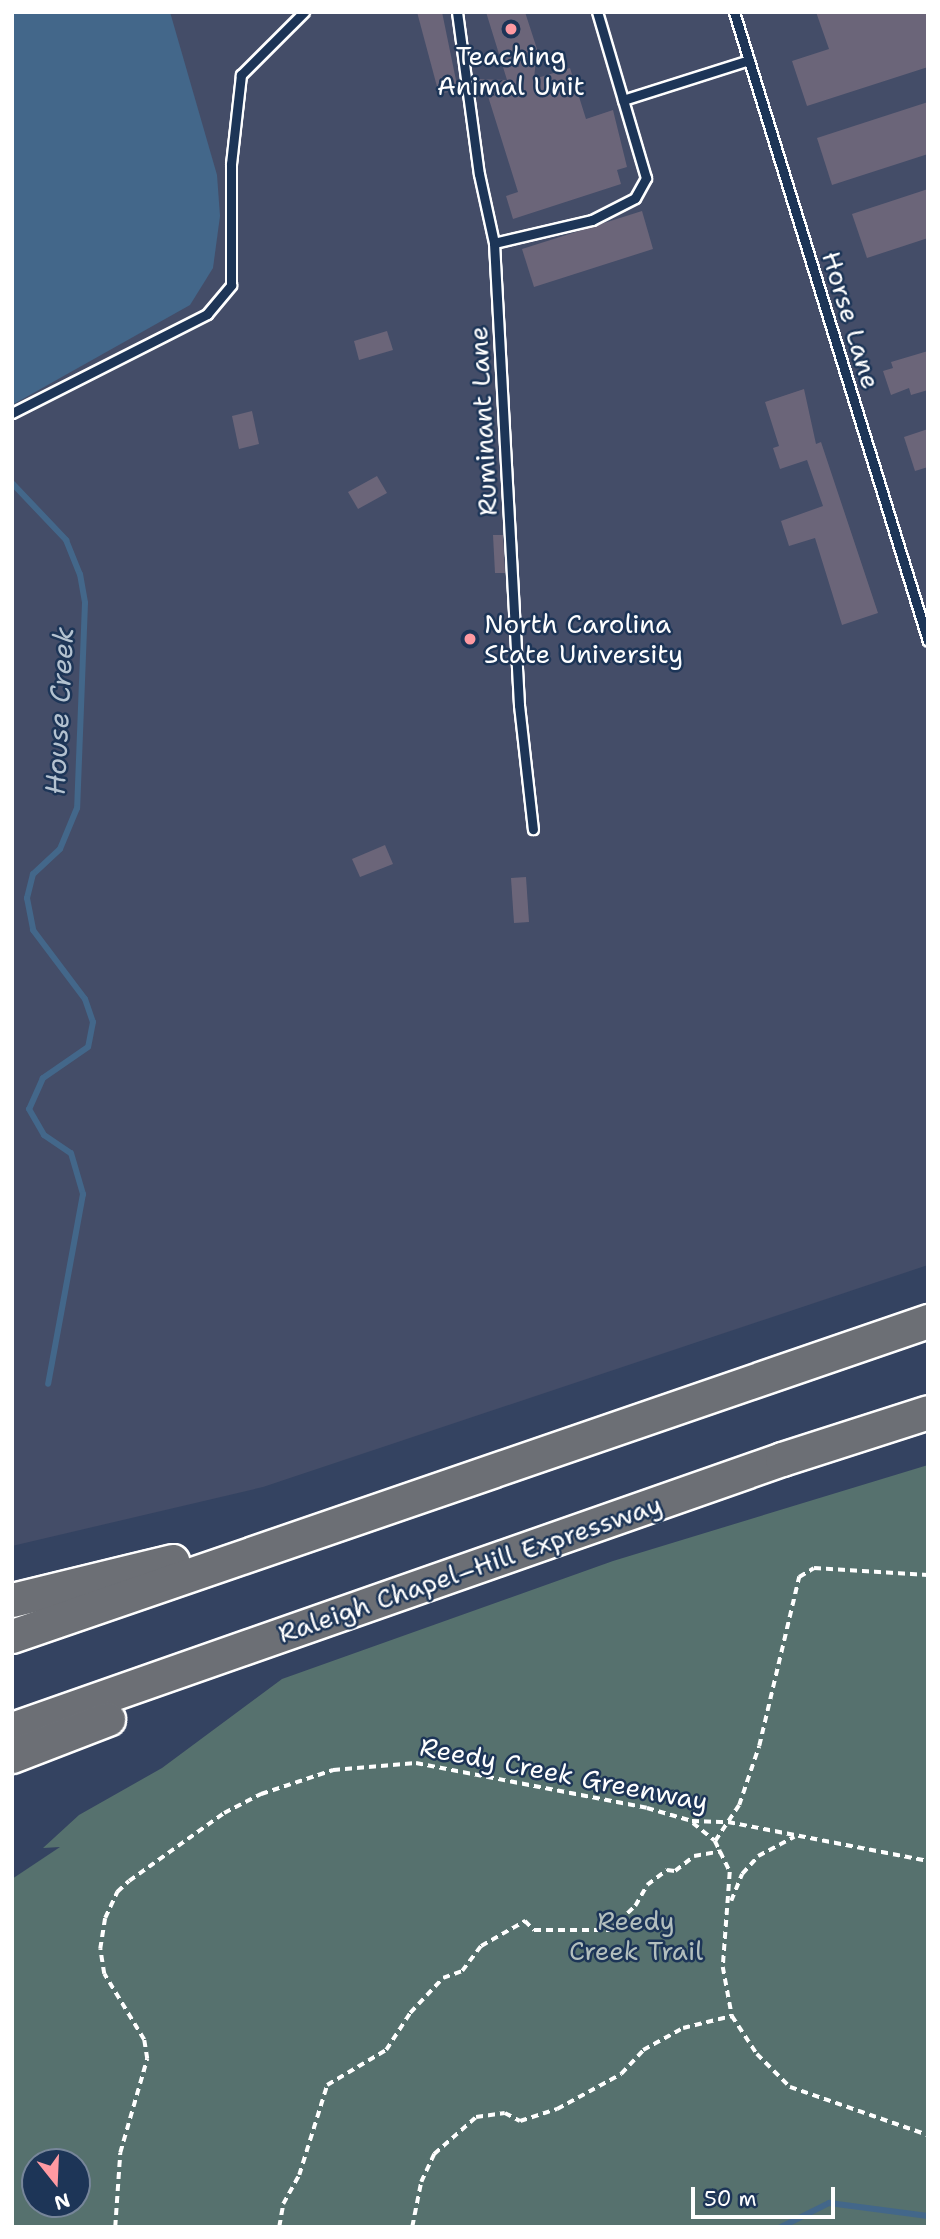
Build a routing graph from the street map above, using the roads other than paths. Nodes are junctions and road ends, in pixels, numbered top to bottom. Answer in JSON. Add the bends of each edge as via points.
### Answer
{"nodes":[{"id":1,"x":304,"y":12,"type":"edge"},
{"id":2,"x":457,"y":12,"type":"edge"},
{"id":3,"x":597,"y":12,"type":"edge"},
{"id":4,"x":734,"y":12,"type":"edge"},
{"id":5,"x":749,"y":60,"type":"junction"},
{"id":6,"x":623,"y":100,"type":"junction"},
{"id":7,"x":494,"y":243,"type":"junction"},
{"id":8,"x":12,"y":413,"type":"edge"},
{"id":9,"x":928,"y":641,"type":"edge"},
{"id":10,"x":533,"y":829,"type":"dead end"},
{"id":11,"x":928,"y":1321,"type":"edge"},
{"id":12,"x":928,"y":1412,"type":"edge"},
{"id":13,"x":928,"y":1423,"type":"edge"},
{"id":14,"x":782,"y":1459,"type":"junction"},
{"id":15,"x":335,"y":1524,"type":"junction"},
{"id":16,"x":432,"y":1584,"type":"junction"},
{"id":17,"x":12,"y":1600,"type":"edge"},
{"id":18,"x":12,"y":1636,"type":"edge"},
{"id":19,"x":12,"y":1729,"type":"edge"},
{"id":20,"x":12,"y":1756,"type":"edge"}],
"edges":[{"from":1,"to":8,"type":"lane","via":[[241,75],[231,164],[231,285],[206,314]]},
{"from":2,"to":7,"type":"lane","name":"Ruminant Lane","via":[[479,174]]},
{"from":3,"to":6,"type":"lane"},
{"from":4,"to":5,"type":"lane","name":"Horse Lane"},
{"from":5,"to":6,"type":"lane"},
{"from":5,"to":9,"type":"lane","name":"Horse Lane"},
{"from":6,"to":7,"type":"lane","via":[[646,178],[635,198],[592,220]]},
{"from":7,"to":10,"type":"lane","name":"Ruminant Lane","via":[[519,705]]},
{"from":11,"to":15,"type":"highway"},
{"from":12,"to":14,"type":"highway","name":"Raleigh Chapel–Hill Expressway"},
{"from":13,"to":14,"type":"highway"},
{"from":14,"to":16,"type":"highway","name":"Raleigh Chapel–Hill Expressway"},
{"from":15,"to":17,"type":"highway"},
{"from":15,"to":18,"type":"highway"},
{"from":16,"to":19,"type":"highway","name":"Raleigh Chapel–Hill Expressway"},
{"from":16,"to":20,"type":"highway"}]}
